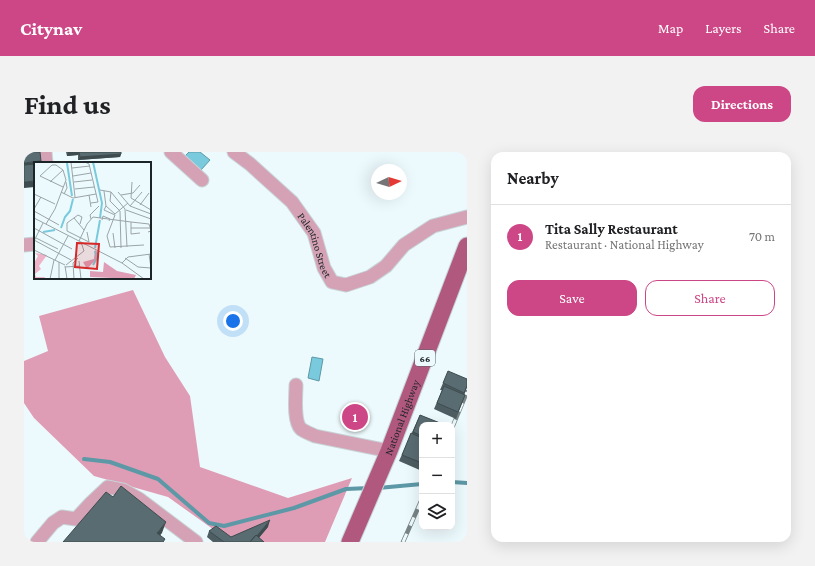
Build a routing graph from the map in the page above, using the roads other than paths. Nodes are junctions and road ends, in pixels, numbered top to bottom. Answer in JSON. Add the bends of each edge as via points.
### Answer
{"nodes":[{"id":1,"x":45,"y":152,"type":"edge"},
{"id":2,"x":172,"y":152,"type":"edge"},
{"id":3,"x":234,"y":152,"type":"edge"},
{"id":4,"x":46,"y":162,"type":"edge"},
{"id":5,"x":202,"y":180,"type":"dead end"},
{"id":6,"x":467,"y":217,"type":"edge"},
{"id":7,"x":34,"y":244,"type":"edge"},
{"id":8,"x":24,"y":245,"type":"edge"},
{"id":9,"x":467,"y":246,"type":"edge"},
{"id":10,"x":296,"y":384,"type":"dead end"},
{"id":11,"x":389,"y":451,"type":"junction"},
{"id":12,"x":37,"y":542,"type":"edge"},
{"id":13,"x":196,"y":542,"type":"edge"},
{"id":14,"x":350,"y":542,"type":"edge"}],
"edges":[{"from":1,"to":4,"type":"street"},
{"from":2,"to":5,"type":"street"},
{"from":3,"to":6,"type":"street","name":"Palentino Street","via":[[292,202],[314,233],[324,268],[332,282],[346,285],[370,277],[386,266],[404,245],[433,226]]},
{"from":7,"to":8,"type":"street"},
{"from":9,"to":11,"type":"main road","name":"National Highway","number":"66"},
{"from":10,"to":11,"type":"street","via":[[297,422],[304,431],[315,436]]},
{"from":11,"to":14,"type":"main road","name":"National Highway","number":"66"},
{"from":12,"to":13,"type":"street","via":[[53,523],[62,517],[76,519],[108,487],[123,490],[139,499]]}]}
